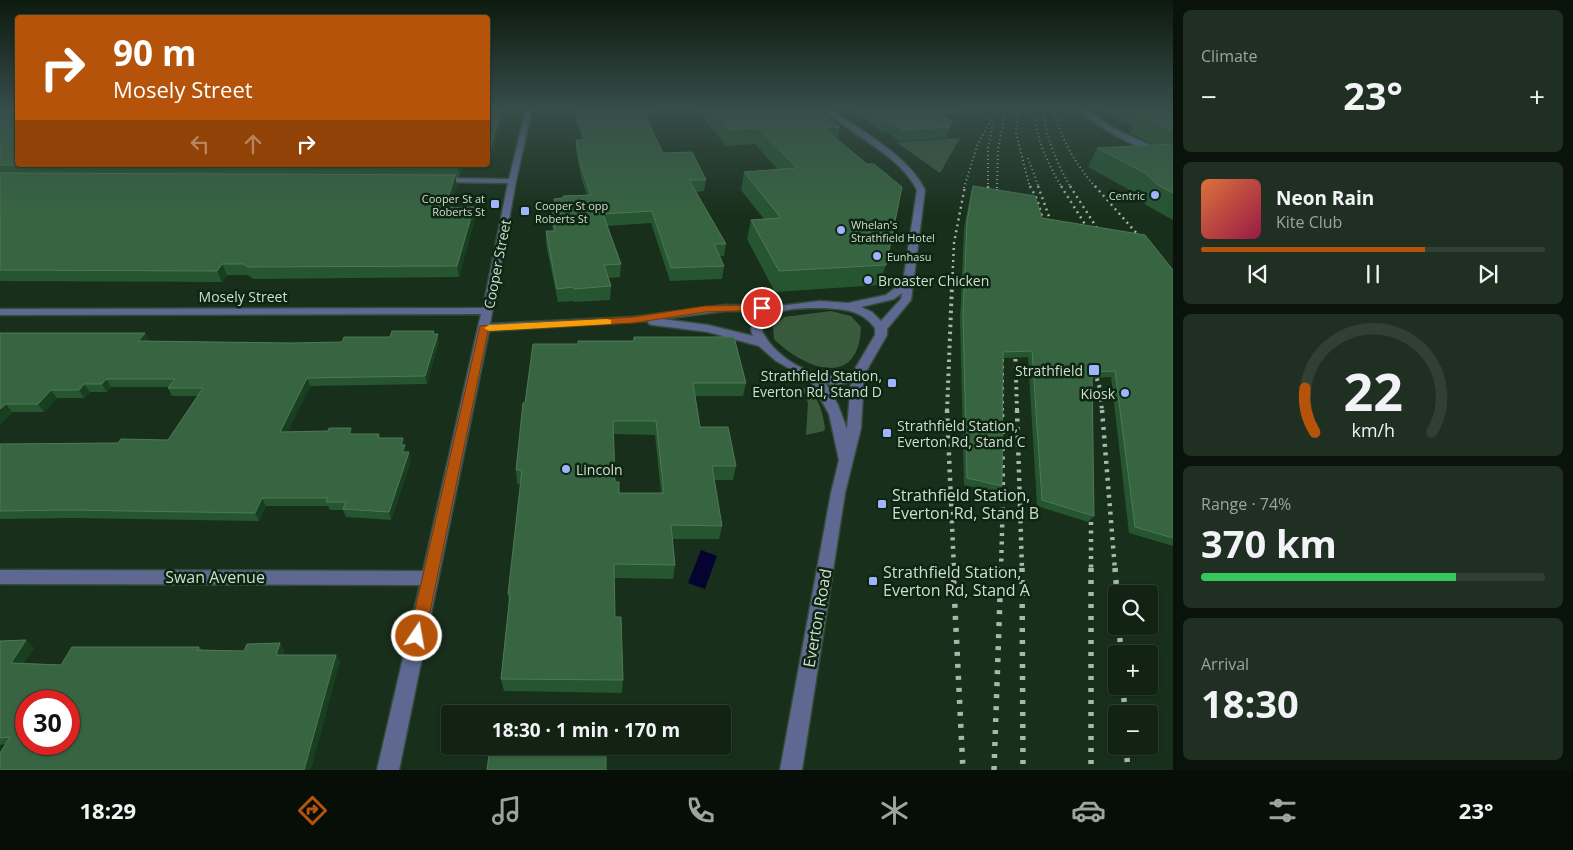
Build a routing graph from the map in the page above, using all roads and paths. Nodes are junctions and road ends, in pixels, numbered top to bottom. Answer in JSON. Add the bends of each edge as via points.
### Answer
{"nodes":[{"id":1,"x":520,"y":145,"type":"edge"},
{"id":2,"x":875,"y":145,"type":"edge"},
{"id":3,"x":1144,"y":145,"type":"edge"},
{"id":4,"x":1173,"y":159,"type":"edge"},
{"id":5,"x":426,"y":180,"type":"edge"},
{"id":6,"x":512,"y":180,"type":"junction"},
{"id":7,"x":907,"y":284,"type":"junction"},
{"id":8,"x":847,"y":306,"type":"junction"},
{"id":9,"x":779,"y":308,"type":"junction"},
{"id":10,"x":487,"y":311,"type":"junction"},
{"id":11,"x":0,"y":312,"type":"edge"},
{"id":12,"x":633,"y":320,"type":"junction"},
{"id":13,"x":484,"y":328,"type":"junction"},
{"id":14,"x":881,"y":328,"type":"junction"},
{"id":15,"x":762,"y":343,"type":"junction"},
{"id":16,"x":858,"y":375,"type":"junction"},
{"id":17,"x":815,"y":378,"type":"junction"},
{"id":18,"x":844,"y":466,"type":"junction"},
{"id":19,"x":0,"y":577,"type":"edge"},
{"id":20,"x":430,"y":578,"type":"junction"},
{"id":21,"x":388,"y":770,"type":"edge"},
{"id":22,"x":791,"y":770,"type":"edge"}],
"edges":[{"from":1,"to":6,"type":"street","name":"Cooper Street"},
{"from":2,"to":7,"type":"street","via":[[907,169],[920,184]]},
{"from":3,"to":4,"type":"street"},
{"from":5,"to":6,"type":"street"},
{"from":6,"to":10,"type":"street","name":"Cooper Street"},
{"from":7,"to":8,"type":"street","via":[[890,297]]},
{"from":7,"to":14,"type":"street","via":[[906,300]]},
{"from":8,"to":9,"type":"street"},
{"from":8,"to":14,"type":"street","via":[[872,317]]},
{"from":9,"to":12,"type":"street","via":[[725,308]]},
{"from":9,"to":15,"type":"street","via":[[764,314],[756,324]]},
{"from":10,"to":11,"type":"street","name":"Mosely Street"},
{"from":10,"to":13,"type":"street","name":"Cooper Street"},
{"from":12,"to":13,"type":"street"},
{"from":12,"to":15,"type":"street","via":[[711,328]]},
{"from":13,"to":20,"type":"street","name":"Cooper Street"},
{"from":14,"to":16,"type":"street","via":[[881,335]]},
{"from":15,"to":17,"type":"street"},
{"from":16,"to":17,"type":"street","via":[[833,381]]},
{"from":16,"to":18,"type":"street","via":[[855,421]]},
{"from":17,"to":18,"type":"street","via":[[840,422]]},
{"from":18,"to":22,"type":"street","name":"Everton Road"},
{"from":19,"to":20,"type":"street","name":"Swan Avenue"},
{"from":20,"to":21,"type":"street","name":"Cooper Street"}]}
